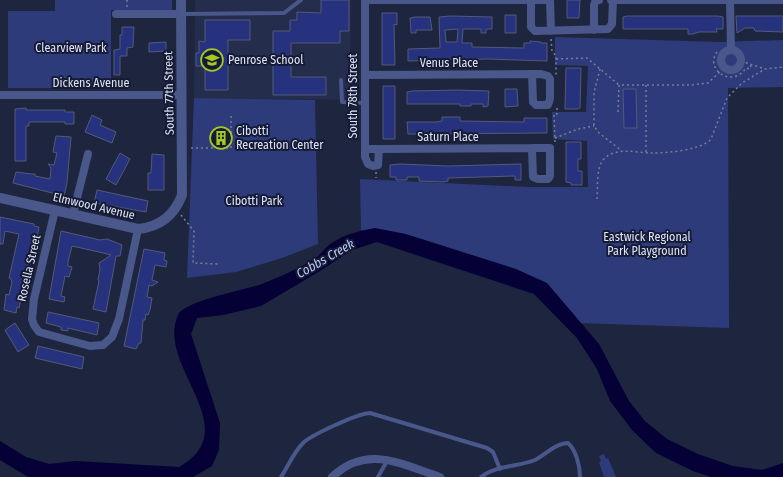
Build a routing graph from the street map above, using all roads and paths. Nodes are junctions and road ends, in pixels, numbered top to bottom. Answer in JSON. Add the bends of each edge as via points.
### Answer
{"nodes":[{"id":1,"x":181,"y":0,"type":"edge"},
{"id":2,"x":302,"y":0,"type":"edge"},
{"id":3,"x":365,"y":0,"type":"edge"},
{"id":4,"x":531,"y":0,"type":"edge"},
{"id":5,"x":599,"y":0,"type":"edge"},
{"id":6,"x":612,"y":0,"type":"edge"},
{"id":7,"x":721,"y":0,"type":"edge"},
{"id":8,"x":730,"y":0,"type":"edge"},
{"id":9,"x":740,"y":0,"type":"edge"},
{"id":10,"x":783,"y":0,"type":"edge"},
{"id":11,"x":116,"y":14,"type":"dead end"},
{"id":12,"x":181,"y":14,"type":"junction"},
{"id":13,"x":594,"y":30,"type":"junction"},
{"id":14,"x":551,"y":31,"type":"junction"},
{"id":15,"x":731,"y":50,"type":"junction"},
{"id":16,"x":717,"y":52,"type":"dead end"},
{"id":17,"x":556,"y":59,"type":"dead end"},
{"id":18,"x":741,"y":61,"type":"junction"},
{"id":19,"x":751,"y":65,"type":"junction"},
{"id":20,"x":783,"y":67,"type":"edge"},
{"id":21,"x":600,"y":69,"type":"junction"},
{"id":22,"x":765,"y":69,"type":"junction"},
{"id":23,"x":722,"y":70,"type":"junction"},
{"id":24,"x":532,"y":74,"type":"dead end"},
{"id":25,"x":365,"y":75,"type":"junction"},
{"id":26,"x":341,"y":80,"type":"dead end"},
{"id":27,"x":618,"y":85,"type":"junction"},
{"id":28,"x":646,"y":85,"type":"junction"},
{"id":29,"x":0,"y":95,"type":"edge"},
{"id":30,"x":182,"y":95,"type":"junction"},
{"id":31,"x":365,"y":103,"type":"junction"},
{"id":32,"x":618,"y":112,"type":"dead end"},
{"id":33,"x":231,"y":114,"type":"dead end"},
{"id":34,"x":594,"y":126,"type":"junction"},
{"id":35,"x":555,"y":138,"type":"dead end"},
{"id":36,"x":182,"y":148,"type":"junction"},
{"id":37,"x":532,"y":148,"type":"junction"},
{"id":38,"x":364,"y":149,"type":"junction"},
{"id":39,"x":379,"y":149,"type":"junction"},
{"id":40,"x":623,"y":151,"type":"junction"},
{"id":41,"x":646,"y":153,"type":"junction"},
{"id":42,"x":88,"y":154,"type":"dead end"},
{"id":43,"x":183,"y":185,"type":"joint"},
{"id":44,"x":0,"y":198,"type":"edge"},
{"id":45,"x":597,"y":199,"type":"dead end"},
{"id":46,"x":176,"y":208,"type":"junction"},
{"id":47,"x":55,"y":210,"type":"junction"},
{"id":48,"x":73,"y":214,"type":"junction"},
{"id":49,"x":138,"y":229,"type":"junction"},
{"id":50,"x":220,"y":264,"type":"dead end"},
{"id":51,"x":388,"y":461,"type":"junction"},
{"id":52,"x":500,"y":469,"type":"junction"},
{"id":53,"x":419,"y":474,"type":"edge"},
{"id":54,"x":281,"y":477,"type":"edge"},
{"id":55,"x":332,"y":477,"type":"edge"},
{"id":56,"x":378,"y":477,"type":"edge"},
{"id":57,"x":440,"y":477,"type":"edge"},
{"id":58,"x":481,"y":477,"type":"edge"},
{"id":59,"x":580,"y":477,"type":"edge"}],
"edges":[{"from":1,"to":12,"type":"street","name":"South 77th Street"},
{"from":2,"to":12,"type":"lane","via":[[284,13]]},
{"from":3,"to":4,"type":"street"},
{"from":3,"to":25,"type":"street","name":"South 78th Street"},
{"from":4,"to":14,"type":"street","via":[[532,30]]},
{"from":4,"to":14,"type":"street","via":[[550,0]]},
{"from":5,"to":13,"type":"street","via":[[596,0],[594,5]]},
{"from":6,"to":7,"type":"street"},
{"from":6,"to":13,"type":"street","via":[[611,27]]},
{"from":7,"to":8,"type":"street"},
{"from":8,"to":9,"type":"street"},
{"from":8,"to":15,"type":"street"},
{"from":9,"to":10,"type":"street"},
{"from":11,"to":12,"type":"street"},
{"from":12,"to":30,"type":"street","name":"South 77th Street"},
{"from":13,"to":14,"type":"street"},
{"from":15,"to":18,"type":"street","via":[[740,55]]},
{"from":15,"to":23,"type":"street","via":[[726,51],[722,57]]},
{"from":16,"to":23,"type":"path","via":[[714,61]]},
{"from":17,"to":21,"type":"path","via":[[587,58]]},
{"from":18,"to":19,"type":"path"},
{"from":18,"to":23,"type":"street","via":[[735,70]]},
{"from":19,"to":22,"type":"path"},
{"from":19,"to":23,"type":"path","via":[[750,69],[746,68],[739,75],[732,77]]},
{"from":20,"to":22,"type":"path"},
{"from":21,"to":27,"type":"path"},
{"from":21,"to":34,"type":"path","via":[[594,93]]},
{"from":22,"to":41,"type":"path","via":[[742,84],[727,98],[708,144]]},
{"from":23,"to":28,"type":"path","via":[[708,83]]},
{"from":24,"to":25,"type":"street","name":"Venus Place"},
{"from":25,"to":31,"type":"street","name":"South 78th Street"},
{"from":26,"to":31,"type":"lane","via":[[342,102]]},
{"from":27,"to":28,"type":"path"},
{"from":27,"to":32,"type":"path"},
{"from":28,"to":41,"type":"path"},
{"from":29,"to":30,"type":"street","name":"Dickens Avenue"},
{"from":30,"to":36,"type":"street","name":"South 77th Street"},
{"from":31,"to":38,"type":"street","name":"South 78th Street"},
{"from":33,"to":36,"type":"path","via":[[231,148]]},
{"from":34,"to":35,"type":"path"},
{"from":34,"to":40,"type":"path"},
{"from":36,"to":43,"type":"street","name":"South 77th Street"},
{"from":37,"to":37,"type":"street","name":"Saturn Place","via":[[550,148],[550,176],[545,180],[533,177]]},
{"from":37,"to":39,"type":"street","name":"Saturn Place"},
{"from":38,"to":39,"type":"street","name":"Saturn Place"},
{"from":38,"to":39,"type":"street","name":"South 78th Street","via":[[365,161],[373,166],[378,164]]},
{"from":40,"to":41,"type":"path"},
{"from":40,"to":45,"type":"path","via":[[603,160],[599,170]]},
{"from":42,"to":48,"type":"street"},
{"from":43,"to":46,"type":"street","name":"Elmwood Avenue"},
{"from":44,"to":47,"type":"street","name":"Elmwood Avenue"},
{"from":46,"to":49,"type":"street","name":"Elmwood Avenue","via":[[160,224]]},
{"from":46,"to":50,"type":"path","via":[[194,231],[193,263]]},
{"from":47,"to":48,"type":"street","name":"Elmwood Avenue"},
{"from":47,"to":49,"type":"street","name":"Rosella Street","via":[[32,319],[36,330],[46,335],[90,346],[103,345],[112,337],[119,319]]},
{"from":48,"to":49,"type":"street","name":"Elmwood Avenue"},
{"from":51,"to":53,"type":"street"},
{"from":51,"to":55,"type":"street","via":[[373,458],[357,461]]},
{"from":51,"to":56,"type":"lane"},
{"from":52,"to":54,"type":"lane","via":[[493,452],[487,448],[370,413],[354,417],[306,440]]},
{"from":52,"to":58,"type":"lane"},
{"from":52,"to":59,"type":"lane","via":[[534,460],[568,443],[578,462]]},
{"from":53,"to":57,"type":"street"}]}
